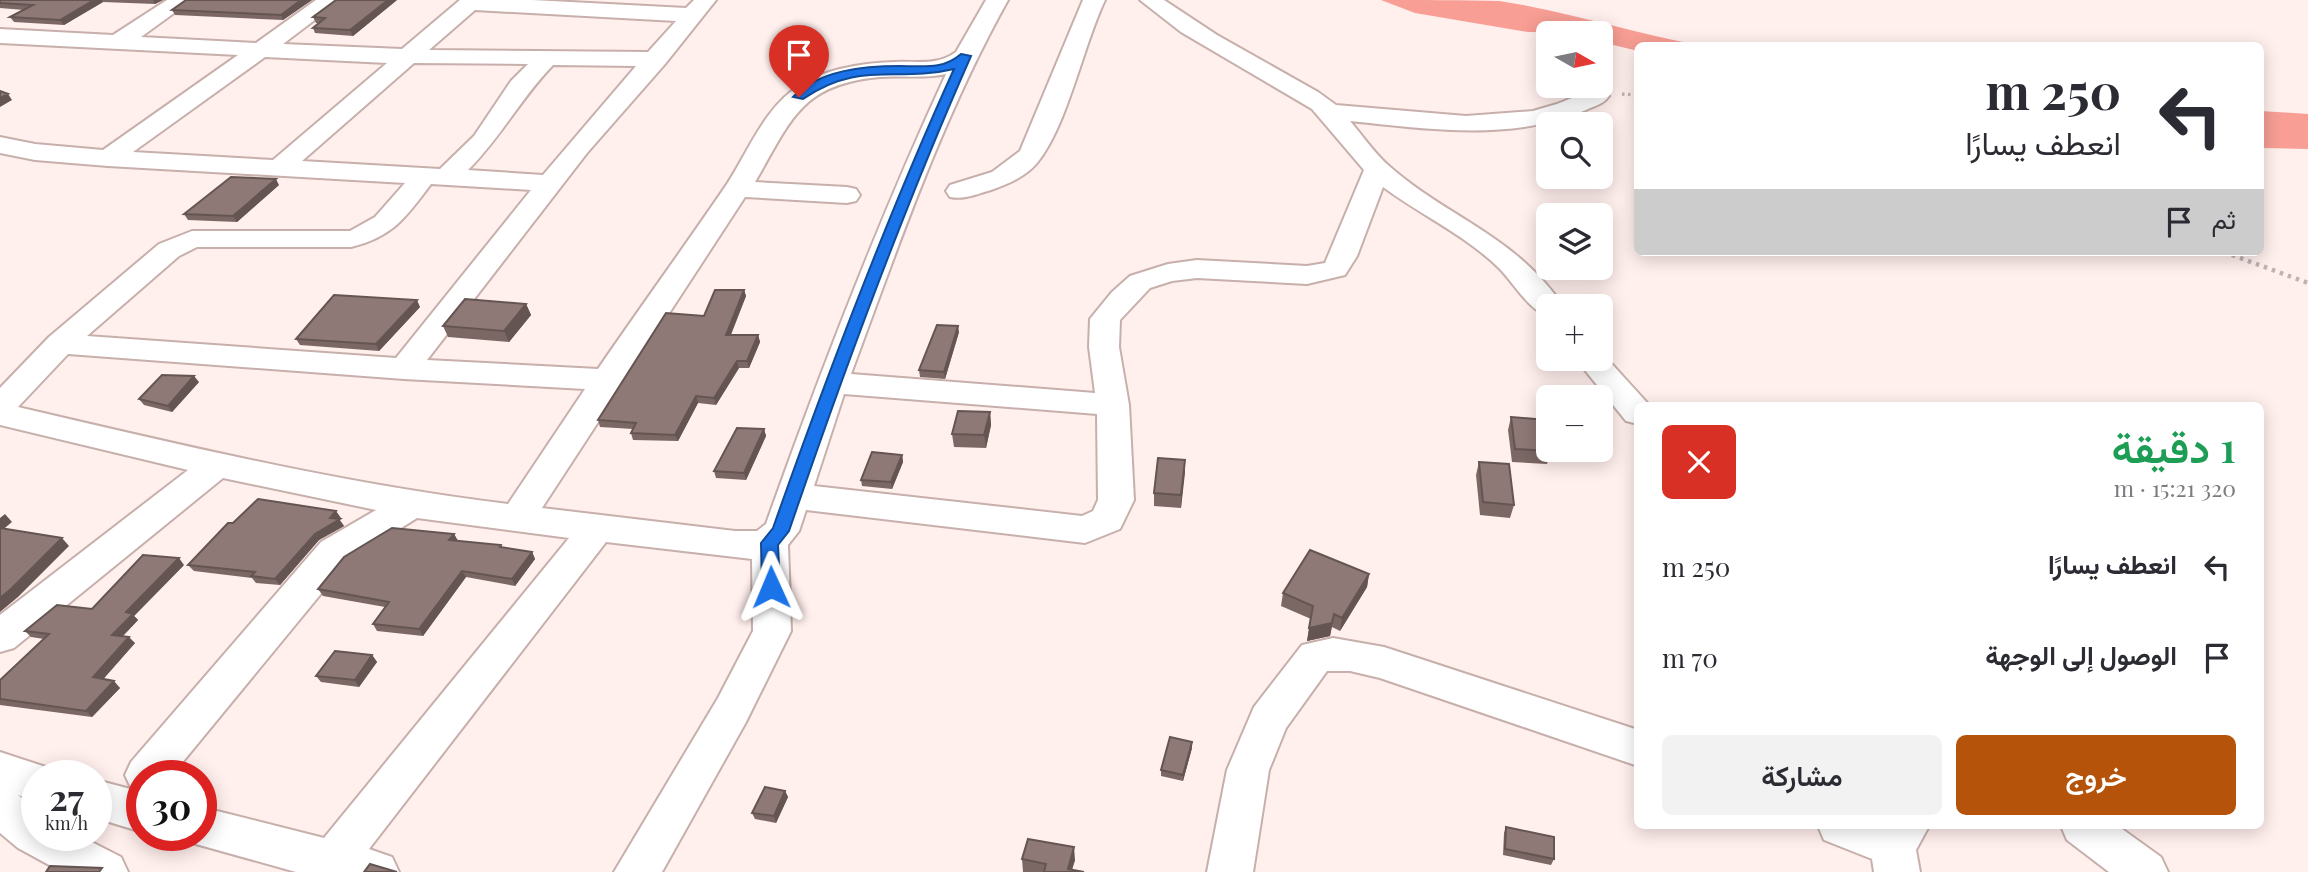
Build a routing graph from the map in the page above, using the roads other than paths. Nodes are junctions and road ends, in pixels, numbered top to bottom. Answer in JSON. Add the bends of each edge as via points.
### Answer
{"nodes":[{"id":1,"x":181,"y":0,"type":"edge"},
{"id":2,"x":330,"y":0,"type":"edge"},
{"id":3,"x":997,"y":0,"type":"edge"},
{"id":4,"x":1094,"y":0,"type":"edge"},
{"id":5,"x":1151,"y":0,"type":"edge"},
{"id":6,"x":471,"y":2,"type":"edge"},
{"id":7,"x":698,"y":8,"type":"edge"},
{"id":8,"x":0,"y":36,"type":"edge"},
{"id":9,"x":115,"y":44,"type":"junction"},
{"id":10,"x":262,"y":50,"type":"junction"},
{"id":11,"x":411,"y":56,"type":"junction"},
{"id":12,"x":549,"y":56,"type":"junction"},
{"id":13,"x":965,"y":56,"type":"junction"},
{"id":14,"x":657,"y":59,"type":"junction"},
{"id":15,"x":1592,"y":98,"type":"edge"},
{"id":16,"x":1331,"y":112,"type":"junction"},
{"id":17,"x":0,"y":145,"type":"edge"},
{"id":18,"x":108,"y":158,"type":"junction"},
{"id":19,"x":278,"y":169,"type":"junction"},
{"id":20,"x":1377,"y":169,"type":"junction"},
{"id":21,"x":437,"y":176,"type":"junction"},
{"id":22,"x":552,"y":183,"type":"junction"},
{"id":23,"x":738,"y":189,"type":"junction"},
{"id":24,"x":959,"y":191,"type":"dead end"},
{"id":25,"x":847,"y":195,"type":"dead end"},
{"id":26,"x":1539,"y":294,"type":"edge"},
{"id":27,"x":60,"y":344,"type":"junction"},
{"id":28,"x":404,"y":369,"type":"junction"},
{"id":29,"x":1602,"y":371,"type":"edge"},
{"id":30,"x":606,"y":380,"type":"junction"},
{"id":31,"x":832,"y":383,"type":"junction"},
{"id":32,"x":1113,"y":405,"type":"junction"},
{"id":33,"x":0,"y":407,"type":"edge"},
{"id":34,"x":1634,"y":407,"type":"edge"},
{"id":35,"x":0,"y":414,"type":"edge"},
{"id":36,"x":218,"y":465,"type":"junction"},
{"id":37,"x":794,"y":496,"type":"junction"},
{"id":38,"x":411,"y":505,"type":"junction"},
{"id":39,"x":517,"y":518,"type":"junction"},
{"id":40,"x":598,"y":527,"type":"junction"},
{"id":41,"x":770,"y":543,"type":"junction"},
{"id":42,"x":0,"y":637,"type":"edge"},
{"id":43,"x":1634,"y":747,"type":"edge"},
{"id":44,"x":159,"y":760,"type":"edge"},
{"id":45,"x":0,"y":771,"type":"edge"},
{"id":46,"x":21,"y":777,"type":"edge"},
{"id":47,"x":0,"y":807,"type":"edge"},
{"id":48,"x":1848,"y":829,"type":"edge"},
{"id":49,"x":2087,"y":829,"type":"edge"},
{"id":50,"x":217,"y":831,"type":"edge"},
{"id":51,"x":1899,"y":848,"type":"edge"},
{"id":52,"x":332,"y":862,"type":"junction"},
{"id":53,"x":79,"y":867,"type":"edge"},
{"id":54,"x":376,"y":872,"type":"edge"},
{"id":55,"x":638,"y":872,"type":"edge"},
{"id":56,"x":1230,"y":872,"type":"edge"},
{"id":57,"x":2145,"y":872,"type":"edge"}],
"edges":[{"from":1,"to":9,"type":"street"},
{"from":2,"to":10,"type":"street"},
{"from":3,"to":13,"type":"street"},
{"from":4,"to":24,"type":"street","via":[[1033,152],[1000,178]]},
{"from":5,"to":16,"type":"street","via":[[1203,38]]},
{"from":6,"to":7,"type":"street"},
{"from":6,"to":11,"type":"street"},
{"from":7,"to":14,"type":"street"},
{"from":8,"to":9,"type":"street"},
{"from":9,"to":10,"type":"street"},
{"from":10,"to":11,"type":"street"},
{"from":10,"to":18,"type":"street"},
{"from":11,"to":12,"type":"street"},
{"from":11,"to":19,"type":"street"},
{"from":12,"to":14,"type":"street"},
{"from":12,"to":21,"type":"street","via":[[519,86],[483,141]]},
{"from":13,"to":23,"type":"street","via":[[955,65],[937,70],[846,74],[818,84],[783,113]]},
{"from":13,"to":31,"type":"street","via":[[909,183]]},
{"from":14,"to":22,"type":"street"},
{"from":15,"to":16,"type":"street","via":[[1555,114],[1510,122]]},
{"from":16,"to":20,"type":"street"},
{"from":17,"to":18,"type":"street"},
{"from":18,"to":19,"type":"street"},
{"from":19,"to":21,"type":"street"},
{"from":20,"to":26,"type":"street","via":[[1494,250]]},
{"from":20,"to":32,"type":"street","via":[[1335,269],[1307,275],[1168,273],[1140,282],[1122,298],[1105,319],[1104,347]]},
{"from":21,"to":22,"type":"street"},
{"from":21,"to":27,"type":"street","via":[[369,236],[192,239],[169,250]]},
{"from":22,"to":28,"type":"street"},
{"from":23,"to":25,"type":"street"},
{"from":23,"to":30,"type":"street"},
{"from":27,"to":28,"type":"street"},
{"from":27,"to":33,"type":"street"},
{"from":28,"to":30,"type":"street"},
{"from":29,"to":34,"type":"street"},
{"from":30,"to":39,"type":"street"},
{"from":31,"to":32,"type":"street"},
{"from":31,"to":37,"type":"street"},
{"from":32,"to":37,"type":"street","via":[[1116,500],[1107,520],[1085,530]]},
{"from":35,"to":36,"type":"street"},
{"from":36,"to":38,"type":"street"},
{"from":36,"to":42,"type":"street"},
{"from":37,"to":41,"type":"street","via":[[781,531]]},
{"from":38,"to":39,"type":"street"},
{"from":38,"to":44,"type":"street","via":[[334,552]]},
{"from":39,"to":40,"type":"street"},
{"from":40,"to":41,"type":"street","via":[[735,545]]},
{"from":40,"to":52,"type":"street"},
{"from":41,"to":55,"type":"street","via":[[772,631]]},
{"from":43,"to":56,"type":"street","via":[[1356,655],[1334,652],[1316,656],[1269,719],[1248,770]]},
{"from":45,"to":46,"type":"street"},
{"from":47,"to":53,"type":"street"},
{"from":48,"to":51,"type":"street"},
{"from":49,"to":57,"type":"street"},
{"from":50,"to":52,"type":"street"},
{"from":52,"to":54,"type":"street"}]}
